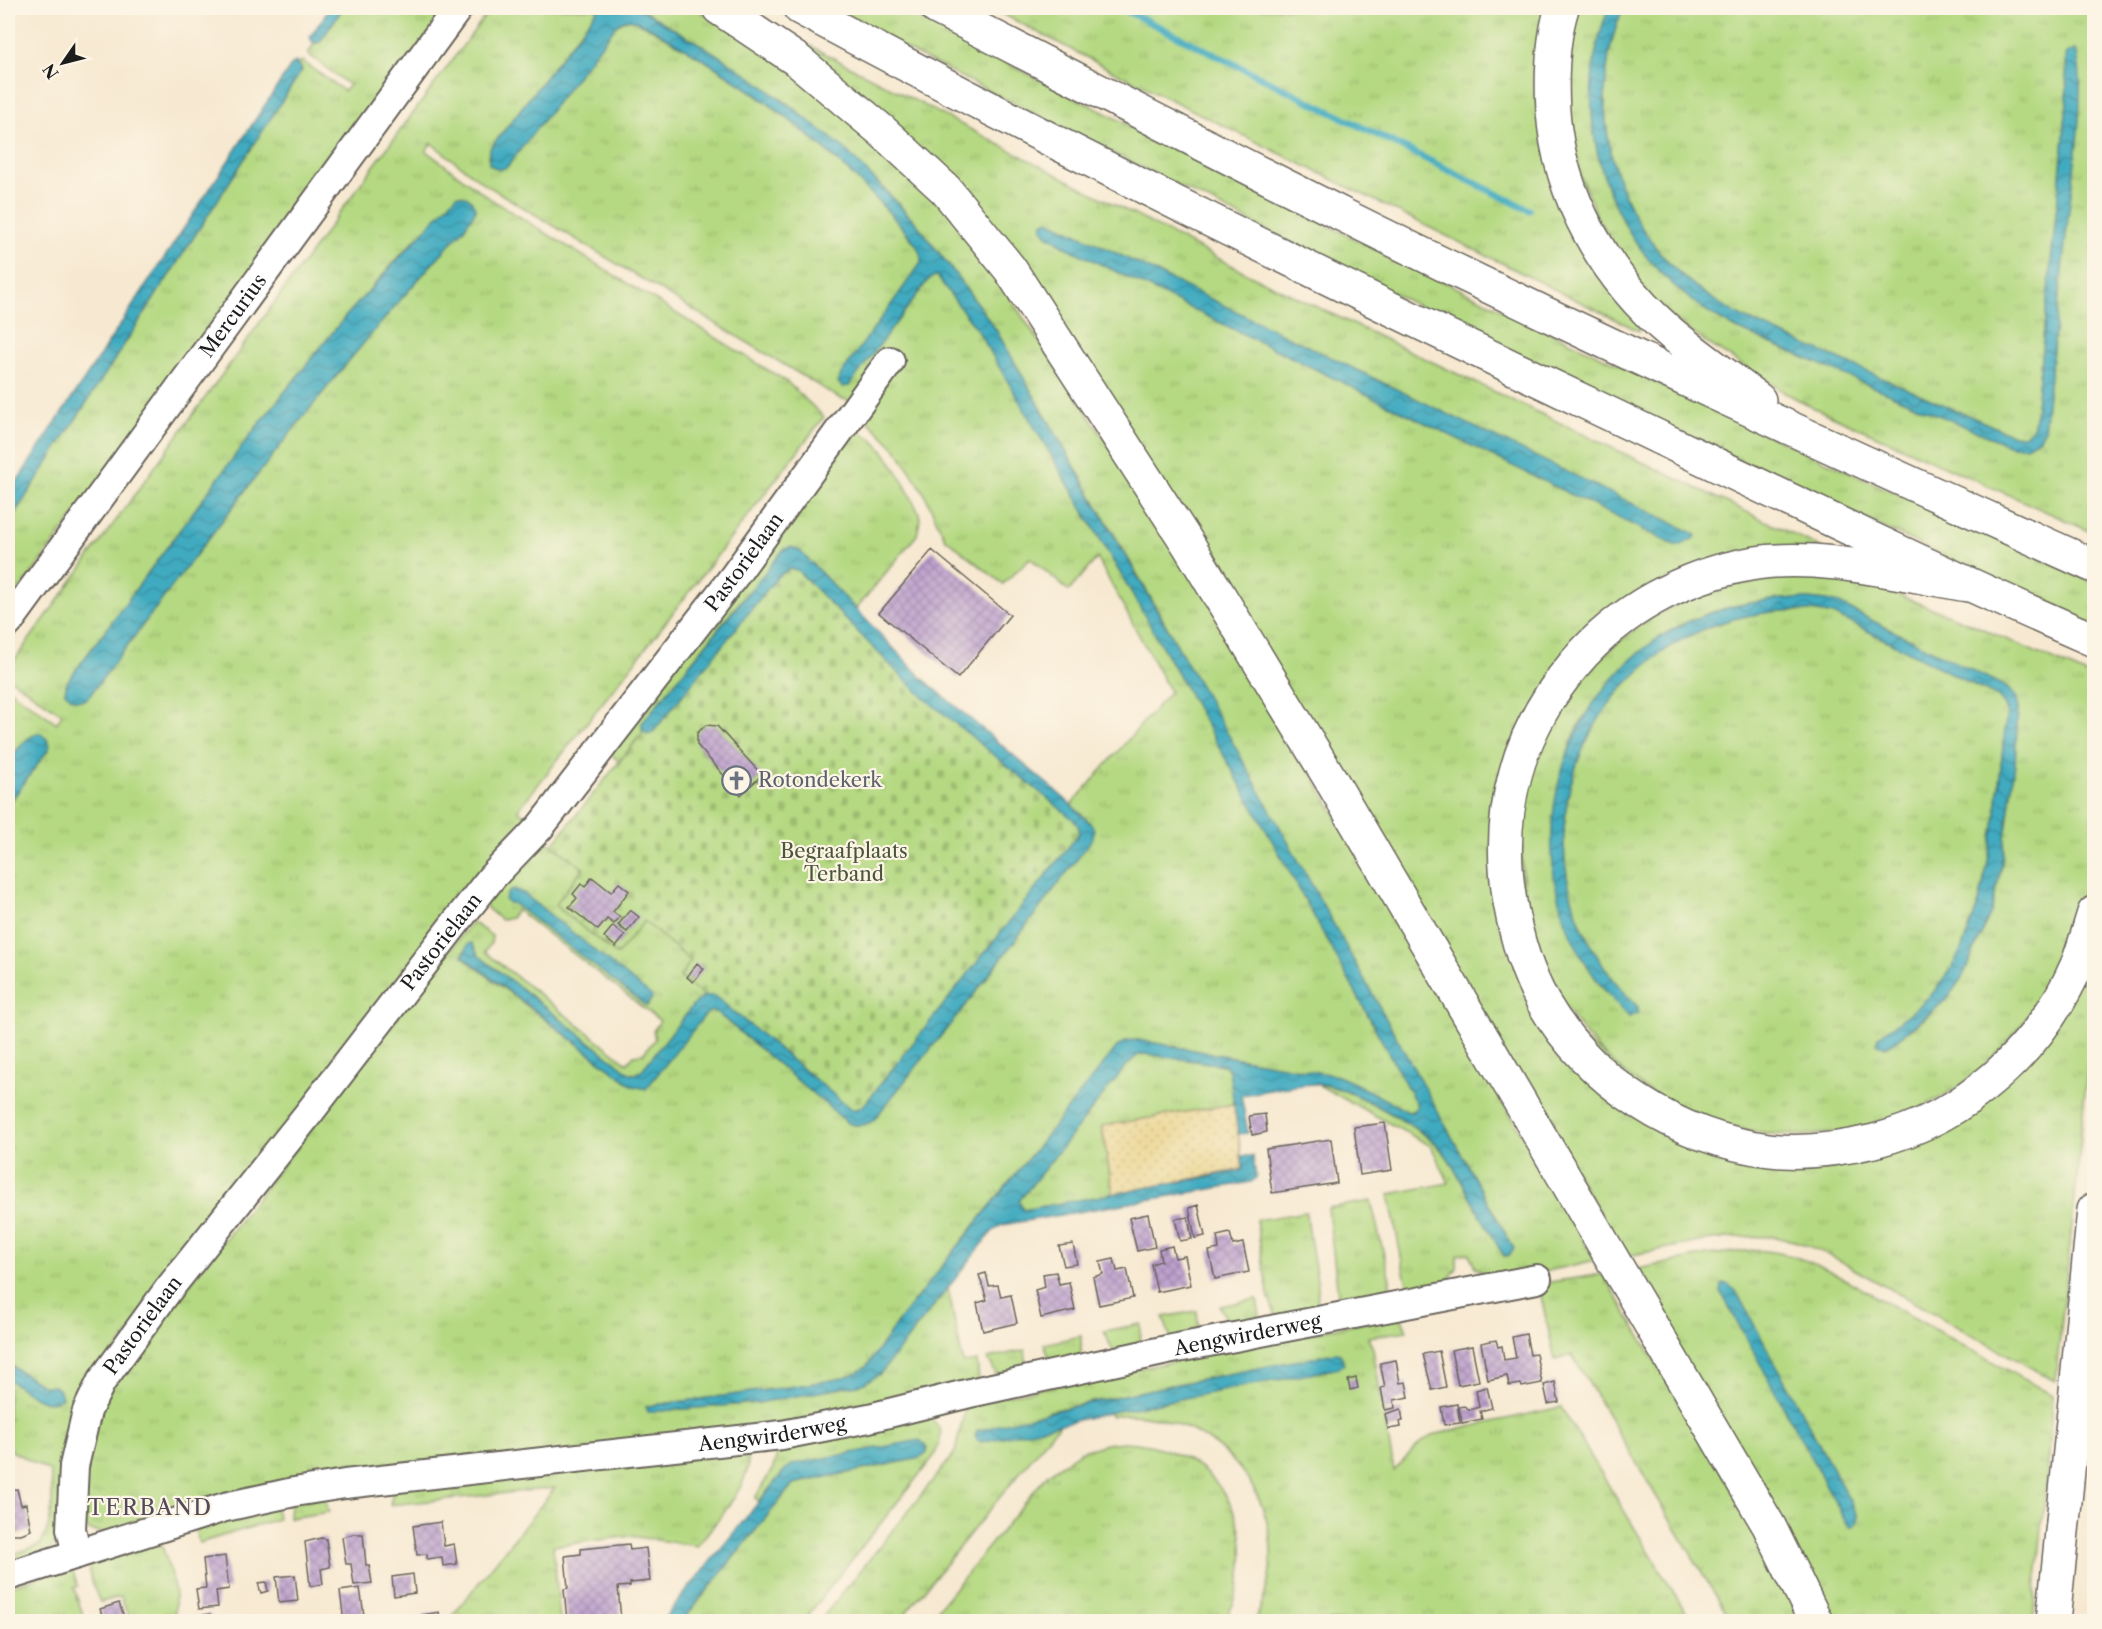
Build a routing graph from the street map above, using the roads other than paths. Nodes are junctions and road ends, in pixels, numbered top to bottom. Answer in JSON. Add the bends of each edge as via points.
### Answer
{"nodes":[{"id":1,"x":458,"y":8,"type":"edge"},
{"id":2,"x":719,"y":8,"type":"edge"},
{"id":3,"x":800,"y":8,"type":"edge"},
{"id":4,"x":937,"y":8,"type":"edge"},
{"id":5,"x":1562,"y":8,"type":"edge"},
{"id":6,"x":890,"y":362,"type":"dead end"},
{"id":7,"x":1805,"y":436,"type":"junction"},
{"id":8,"x":2094,"y":566,"type":"edge"},
{"id":9,"x":1968,"y":585,"type":"junction"},
{"id":10,"x":8,"y":623,"type":"edge"},
{"id":11,"x":2094,"y":640,"type":"edge"},
{"id":12,"x":2094,"y":913,"type":"edge"},
{"id":13,"x":2094,"y":1210,"type":"edge"},
{"id":14,"x":1537,"y":1279,"type":"dead end"},
{"id":15,"x":77,"y":1554,"type":"junction"},
{"id":16,"x":8,"y":1576,"type":"edge"},
{"id":17,"x":1816,"y":1622,"type":"edge"},
{"id":18,"x":2054,"y":1622,"type":"edge"}],
"edges":[{"from":1,"to":10,"type":"street","name":"Mercurius"},
{"from":2,"to":17,"type":"highway","via":[[797,60],[882,131],[946,189],[1010,269],[1188,544],[1331,780],[1769,1526]]},
{"from":3,"to":9,"type":"highway","via":[[1316,274]]},
{"from":4,"to":7,"type":"highway","via":[[1345,216]]},
{"from":5,"to":7,"type":"highway","via":[[1554,53],[1554,126],[1574,203],[1591,237],[1607,264],[1671,333]]},
{"from":6,"to":15,"type":"street","name":"Pastorielaan","via":[[735,575],[537,831],[492,877],[453,926],[168,1290],[101,1382],[87,1411],[74,1466],[71,1529]]},
{"from":7,"to":8,"type":"highway"},
{"from":9,"to":11,"type":"highway"},
{"from":9,"to":12,"type":"highway","via":[[1833,563],[1754,563],[1677,586],[1606,631],[1554,690],[1531,728],[1516,765],[1504,844],[1515,930],[1527,967],[1542,1000],[1566,1036],[1596,1069],[1629,1095],[1701,1134],[1771,1150],[1812,1150],[1890,1137],[1929,1122],[1969,1099],[2002,1072],[2037,1033],[2060,997],[2078,963]]},
{"from":13,"to":18,"type":"highway"},
{"from":14,"to":15,"type":"street","name":"Aengwirderweg","via":[[1082,1368],[804,1432],[294,1492],[225,1507]]},
{"from":15,"to":16,"type":"street","name":"Aengwirderweg"}]}
